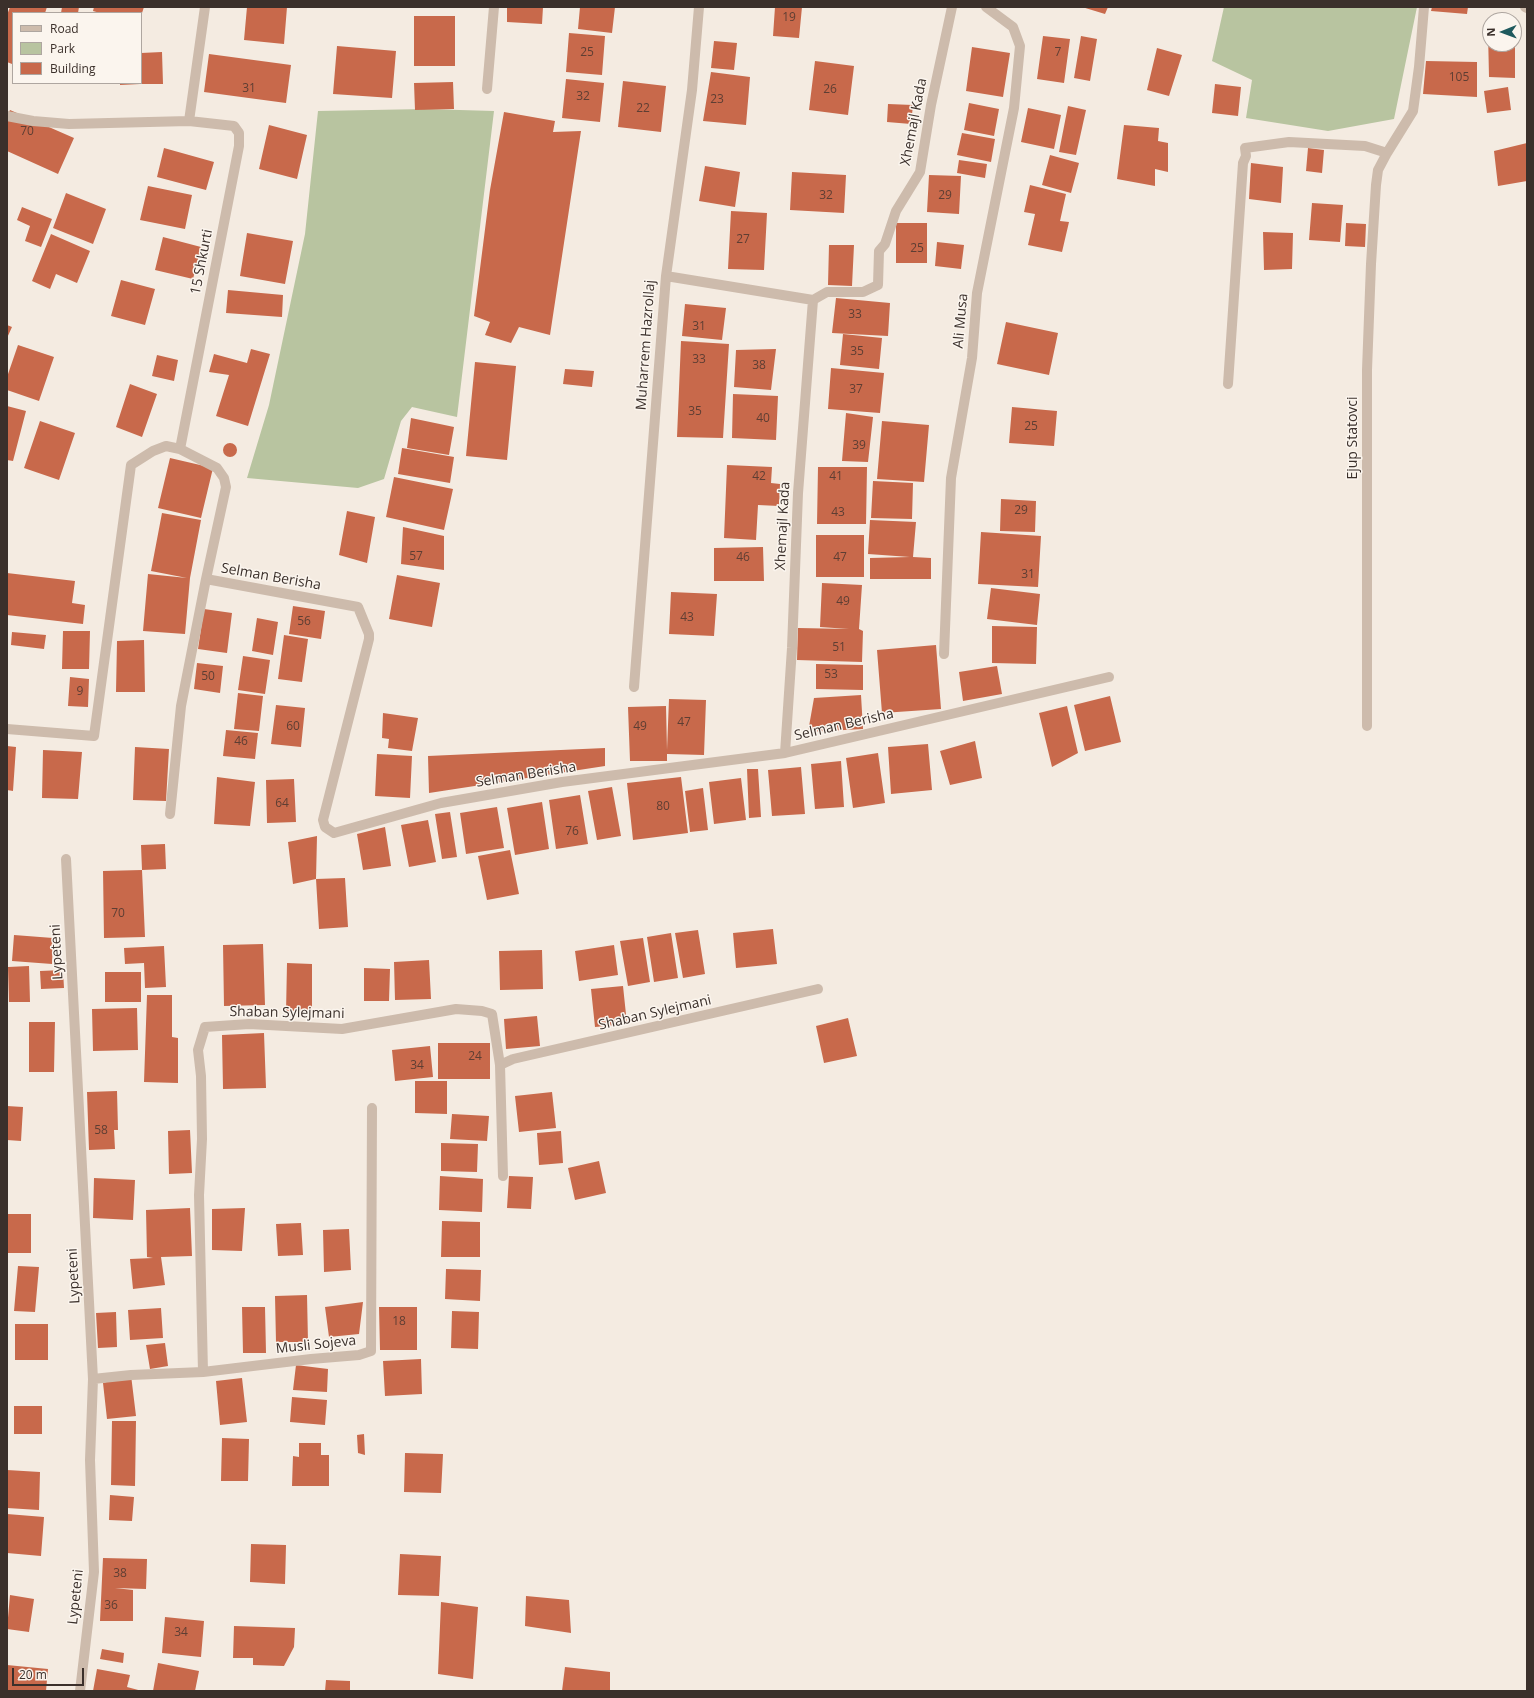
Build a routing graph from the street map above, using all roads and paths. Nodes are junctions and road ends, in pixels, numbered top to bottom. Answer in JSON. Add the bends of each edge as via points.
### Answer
{"nodes":[{"id":1,"x":205,"y":7,"type":"edge"},
{"id":2,"x":494,"y":7,"type":"edge"},
{"id":3,"x":699,"y":7,"type":"edge"},
{"id":4,"x":952,"y":7,"type":"edge"},
{"id":5,"x":986,"y":7,"type":"edge"},
{"id":6,"x":1424,"y":7,"type":"edge"},
{"id":7,"x":487,"y":88,"type":"dead end"},
{"id":8,"x":7,"y":116,"type":"edge"},
{"id":9,"x":189,"y":121,"type":"junction"},
{"id":10,"x":1387,"y":153,"type":"junction"},
{"id":11,"x":666,"y":276,"type":"junction"},
{"id":12,"x":813,"y":300,"type":"junction"},
{"id":13,"x":1228,"y":384,"type":"dead end"},
{"id":14,"x":180,"y":449,"type":"junction"},
{"id":15,"x":206,"y":579,"type":"junction"},
{"id":16,"x":944,"y":654,"type":"dead end"},
{"id":17,"x":1109,"y":677,"type":"dead end"},
{"id":18,"x":634,"y":687,"type":"dead end"},
{"id":19,"x":1367,"y":726,"type":"dead end"},
{"id":20,"x":7,"y":729,"type":"edge"},
{"id":21,"x":785,"y":753,"type":"junction"},
{"id":22,"x":170,"y":814,"type":"dead end"},
{"id":23,"x":66,"y":859,"type":"dead end"},
{"id":24,"x":818,"y":989,"type":"dead end"},
{"id":25,"x":500,"y":1065,"type":"junction"},
{"id":26,"x":372,"y":1108,"type":"dead end"},
{"id":27,"x":503,"y":1176,"type":"dead end"},
{"id":28,"x":203,"y":1372,"type":"junction"},
{"id":29,"x":93,"y":1379,"type":"junction"},
{"id":30,"x":80,"y":1691,"type":"edge"}],
"edges":[{"from":1,"to":9,"type":"street"},
{"from":2,"to":7,"type":"street"},
{"from":3,"to":11,"type":"street","name":"Muharrem Hazrollaj","via":[[691,97]]},
{"from":4,"to":12,"type":"street","name":"Xhemajl Kada","via":[[930,105],[920,172],[896,211],[885,244],[879,252],[878,285],[863,292],[827,292]]},
{"from":5,"to":16,"type":"street","name":"Ali Musa","via":[[1013,28],[1020,46],[1014,108],[977,293],[972,358],[951,478]]},
{"from":6,"to":10,"type":"street","name":"Ejup Statovci","via":[[1413,111]]},
{"from":8,"to":9,"type":"street","name":"15 Shkurti","via":[[69,124]]},
{"from":9,"to":14,"type":"street","name":"15 Shkurti","via":[[234,126],[239,133],[239,146]]},
{"from":10,"to":13,"type":"street","via":[[1365,146],[1289,142],[1244,148],[1246,156],[1243,163]]},
{"from":10,"to":19,"type":"street","name":"Ejup Statovci","via":[[1378,170],[1370,272],[1367,370]]},
{"from":11,"to":12,"type":"street"},
{"from":11,"to":18,"type":"street","name":"Muharrem Hazrollaj"},
{"from":12,"to":21,"type":"street","name":"Xhemajl Kada","via":[[798,493]]},
{"from":14,"to":15,"type":"street","name":"Selman Berisha","via":[[217,468],[224,478],[226,487]]},
{"from":14,"to":20,"type":"street","name":"Selman Berisha","via":[[166,446],[131,465],[94,736]]},
{"from":15,"to":21,"type":"street","name":"Selman Berisha","via":[[358,607],[369,639],[323,820],[325,827],[334,833],[441,803],[562,782]]},
{"from":15,"to":22,"type":"street","name":"Selman Berisha","via":[[181,706]]},
{"from":17,"to":21,"type":"street","name":"Selman Berisha"},
{"from":23,"to":29,"type":"street","name":"Lypeteni"},
{"from":24,"to":25,"type":"street","name":"Shaban Sylejmani","via":[[513,1059]]},
{"from":25,"to":27,"type":"street","name":"Shaban Sylejmani"},
{"from":25,"to":28,"type":"street","name":"Shaban Sylejmani","via":[[492,1014],[482,1011],[456,1009],[342,1029],[249,1024],[205,1027],[198,1050]]},
{"from":26,"to":28,"type":"street","name":"Musli Sojeva","via":[[371,1351],[359,1355]]},
{"from":28,"to":29,"type":"street","name":"Musli Sojeva"},
{"from":29,"to":30,"type":"street","name":"Lypeteni","via":[[90,1460],[94,1572]]}]}
